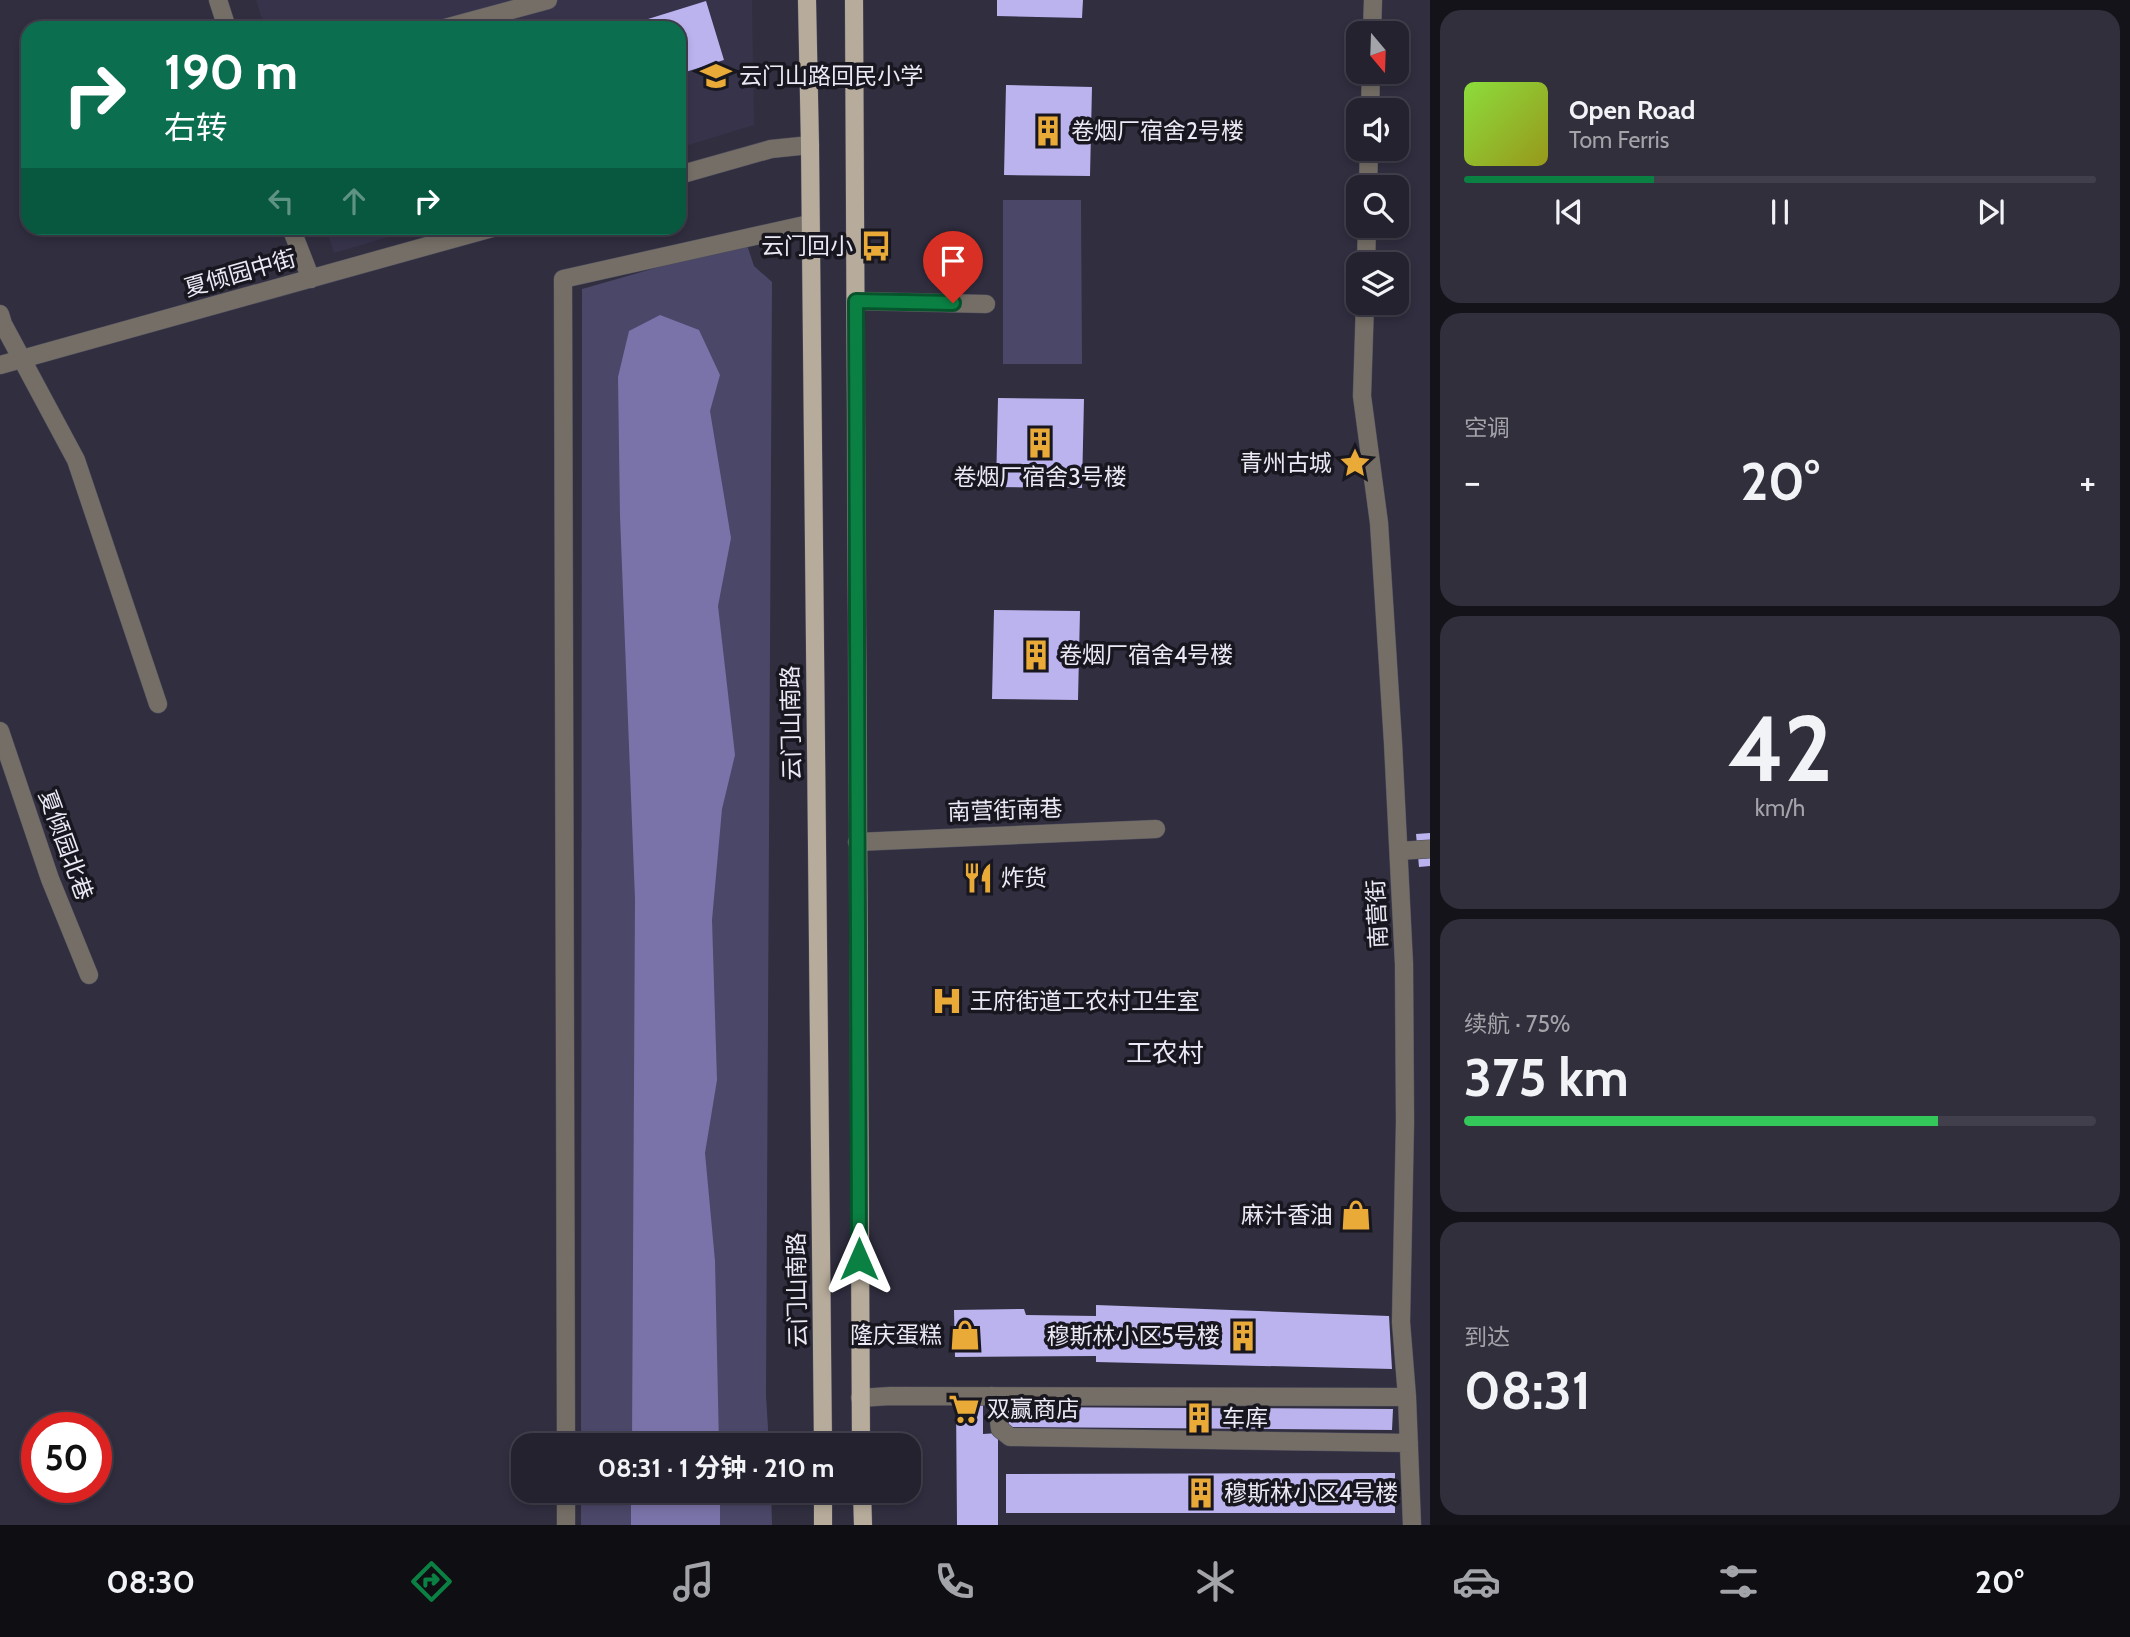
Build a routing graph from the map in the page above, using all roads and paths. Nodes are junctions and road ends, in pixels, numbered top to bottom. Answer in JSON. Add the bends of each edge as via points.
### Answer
{"nodes":[{"id":1,"x":219,"y":0,"type":"edge"},
{"id":2,"x":548,"y":0,"type":"edge"},
{"id":3,"x":807,"y":0,"type":"edge"},
{"id":4,"x":854,"y":0,"type":"edge"},
{"id":5,"x":1373,"y":0,"type":"edge"},
{"id":6,"x":225,"y":21,"type":"edge"},
{"id":7,"x":471,"y":21,"type":"edge"},
{"id":8,"x":1372,"y":21,"type":"edge"},
{"id":9,"x":810,"y":145,"type":"junction"},
{"id":10,"x":686,"y":173,"type":"edge"},
{"id":11,"x":809,"y":224,"type":"junction"},
{"id":12,"x":294,"y":235,"type":"edge"},
{"id":13,"x":467,"y":235,"type":"edge"},
{"id":14,"x":311,"y":279,"type":"junction"},
{"id":15,"x":856,"y":301,"type":"junction"},
{"id":16,"x":986,"y":304,"type":"dead end"},
{"id":17,"x":0,"y":314,"type":"edge"},
{"id":18,"x":1365,"y":315,"type":"edge"},
{"id":19,"x":23,"y":359,"type":"junction"},
{"id":20,"x":0,"y":365,"type":"edge"},
{"id":21,"x":158,"y":704,"type":"dead end"},
{"id":22,"x":0,"y":731,"type":"edge"},
{"id":23,"x":1156,"y":828,"type":"dead end"},
{"id":24,"x":857,"y":842,"type":"junction"},
{"id":25,"x":1430,"y":849,"type":"edge"},
{"id":26,"x":1399,"y":851,"type":"junction"},
{"id":27,"x":89,"y":975,"type":"dead end"},
{"id":28,"x":991,"y":1396,"type":"junction"},
{"id":29,"x":1407,"y":1397,"type":"junction"},
{"id":30,"x":860,"y":1398,"type":"junction"},
{"id":31,"x":566,"y":1433,"type":"edge"},
{"id":32,"x":822,"y":1433,"type":"edge"},
{"id":33,"x":861,"y":1433,"type":"edge"},
{"id":34,"x":1409,"y":1443,"type":"junction"},
{"id":35,"x":566,"y":1503,"type":"edge"},
{"id":36,"x":823,"y":1503,"type":"edge"},
{"id":37,"x":862,"y":1503,"type":"edge"},
{"id":38,"x":566,"y":1525,"type":"edge"},
{"id":39,"x":823,"y":1525,"type":"edge"},
{"id":40,"x":863,"y":1525,"type":"edge"},
{"id":41,"x":1412,"y":1525,"type":"edge"}],
"edges":[{"from":1,"to":6,"type":"street"},
{"from":2,"to":7,"type":"street"},
{"from":3,"to":9,"type":"main road","name":"云门山南路"},
{"from":4,"to":15,"type":"main road"},
{"from":5,"to":8,"type":"street"},
{"from":9,"to":10,"type":"street","via":[[771,149]]},
{"from":9,"to":11,"type":"main road","name":"云门山南路"},
{"from":11,"to":31,"type":"street","via":[[564,279]]},
{"from":11,"to":32,"type":"main road","name":"云门山南路"},
{"from":12,"to":14,"type":"street"},
{"from":13,"to":14,"type":"street","name":"夏倾园中街"},
{"from":14,"to":19,"type":"street","name":"夏倾园中街"},
{"from":15,"to":16,"type":"street"},
{"from":15,"to":24,"type":"main road"},
{"from":17,"to":19,"type":"street"},
{"from":18,"to":26,"type":"street","name":"南营街","via":[[1363,396],[1379,523]]},
{"from":19,"to":20,"type":"street","name":"夏倾园中街"},
{"from":19,"to":21,"type":"street","via":[[76,460]]},
{"from":22,"to":27,"type":"street","name":"夏倾园北巷","via":[[50,879]]},
{"from":23,"to":24,"type":"street","name":"南营街南巷"},
{"from":24,"to":30,"type":"main road"},
{"from":25,"to":26,"type":"street"},
{"from":26,"to":29,"type":"street","name":"南营街","via":[[1405,1122],[1401,1322]]},
{"from":28,"to":29,"type":"street"},
{"from":28,"to":30,"type":"street"},
{"from":28,"to":34,"type":"street","via":[[997,1404],[1000,1429],[1010,1437]]},
{"from":29,"to":34,"type":"street","name":"南营街"},
{"from":30,"to":33,"type":"main road"},
{"from":34,"to":41,"type":"street","name":"南营街"},
{"from":35,"to":38,"type":"street"},
{"from":36,"to":39,"type":"main road"},
{"from":37,"to":40,"type":"main road"}]}
